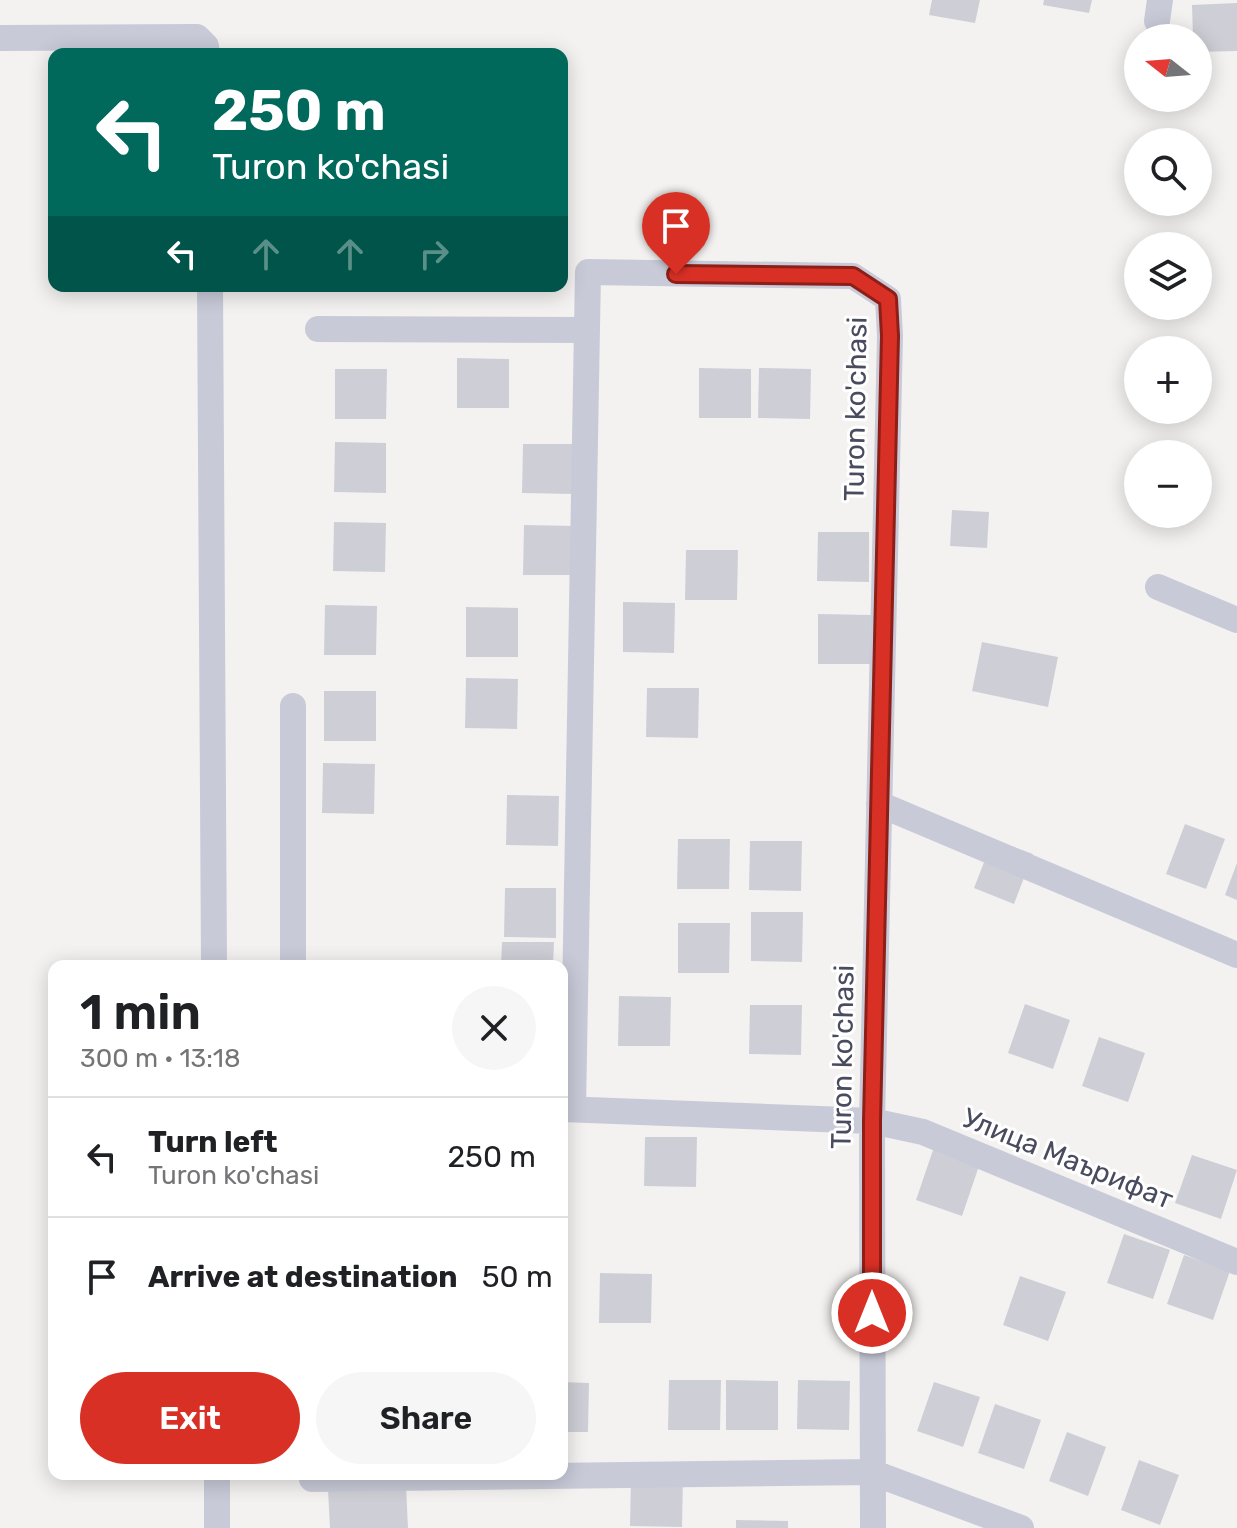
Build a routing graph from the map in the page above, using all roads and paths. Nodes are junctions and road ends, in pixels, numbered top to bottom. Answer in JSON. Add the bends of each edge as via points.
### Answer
{"nodes":[{"id":1,"x":0,"y":38,"type":"edge"},
{"id":2,"x":206,"y":48,"type":"edge"},
{"id":3,"x":210,"y":292,"type":"edge"},
{"id":4,"x":318,"y":329,"type":"dead end"},
{"id":5,"x":587,"y":330,"type":"junction"},
{"id":6,"x":1158,"y":587,"type":"dead end"},
{"id":7,"x":1237,"y":620,"type":"edge"},
{"id":8,"x":293,"y":706,"type":"dead end"},
{"id":9,"x":879,"y":804,"type":"junction"},
{"id":10,"x":1237,"y":955,"type":"edge"},
{"id":11,"x":214,"y":960,"type":"edge"},
{"id":12,"x":293,"y":960,"type":"edge"},
{"id":13,"x":568,"y":1109,"type":"edge"},
{"id":14,"x":872,"y":1121,"type":"junction"},
{"id":15,"x":1237,"y":1262,"type":"edge"},
{"id":16,"x":871,"y":1472,"type":"junction"},
{"id":17,"x":568,"y":1476,"type":"edge"},
{"id":18,"x":217,"y":1480,"type":"edge"},
{"id":19,"x":217,"y":1528,"type":"edge"},
{"id":20,"x":873,"y":1528,"type":"edge"},
{"id":21,"x":1021,"y":1528,"type":"edge"}],
"edges":[{"from":1,"to":2,"type":"street","via":[[197,37]]},
{"from":3,"to":11,"type":"street"},
{"from":4,"to":5,"type":"street"},
{"from":5,"to":9,"type":"street","name":"Turon ko'chasi","via":[[588,272],[853,276],[888,299]]},
{"from":5,"to":13,"type":"street","name":"Turon ko'chasi"},
{"from":6,"to":7,"type":"street"},
{"from":8,"to":12,"type":"street"},
{"from":9,"to":10,"type":"street"},
{"from":9,"to":14,"type":"street","name":"Turon ko'chasi"},
{"from":13,"to":14,"type":"street","name":"Улица Маърифат"},
{"from":14,"to":15,"type":"street","name":"Улица Маърифат","via":[[923,1132]]},
{"from":14,"to":16,"type":"street","name":"Turon ko'chasi"},
{"from":16,"to":17,"type":"street"},
{"from":16,"to":20,"type":"street","name":"Turon ko'chasi"},
{"from":16,"to":21,"type":"street"},
{"from":18,"to":19,"type":"street"}]}
